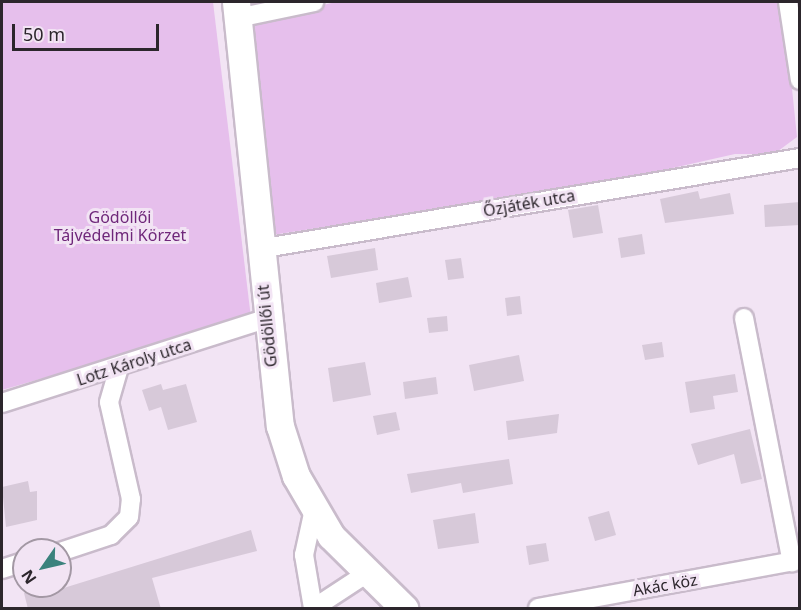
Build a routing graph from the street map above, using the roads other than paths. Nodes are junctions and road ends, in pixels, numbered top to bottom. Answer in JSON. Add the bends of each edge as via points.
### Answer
{"nodes":[{"id":1,"x":314,"y":2,"type":"edge"},
{"id":2,"x":788,"y":2,"type":"edge"},
{"id":3,"x":237,"y":10,"type":"edge"},
{"id":4,"x":800,"y":80,"type":"edge"},
{"id":5,"x":800,"y":158,"type":"edge"},
{"id":6,"x":259,"y":249,"type":"junction"},
{"id":7,"x":744,"y":318,"type":"dead end"},
{"id":8,"x":265,"y":319,"type":"junction"},
{"id":9,"x":119,"y":367,"type":"junction"},
{"id":10,"x":2,"y":403,"type":"edge"},
{"id":11,"x":314,"y":509,"type":"junction"},
{"id":12,"x":72,"y":548,"type":"edge"},
{"id":13,"x":796,"y":561,"type":"edge"},
{"id":14,"x":366,"y":574,"type":"junction"},
{"id":15,"x":313,"y":609,"type":"edge"},
{"id":16,"x":404,"y":609,"type":"edge"},
{"id":17,"x":538,"y":609,"type":"edge"}],
"edges":[{"from":1,"to":3,"type":"street"},
{"from":2,"to":4,"type":"street"},
{"from":3,"to":6,"type":"main road","name":"Gödöllői út"},
{"from":5,"to":6,"type":"street","name":"Őzjáték utca"},
{"from":6,"to":8,"type":"main road","name":"Gödöllői út"},
{"from":7,"to":13,"type":"street","name":"Akác köz"},
{"from":8,"to":9,"type":"street","name":"Lotz Károly utca"},
{"from":8,"to":11,"type":"main road","name":"Gödöllői út","via":[[280,426],[296,476]]},
{"from":9,"to":10,"type":"street","name":"Lotz Károly utca"},
{"from":9,"to":12,"type":"street","via":[[109,402],[131,499],[129,517],[111,536]]},
{"from":11,"to":14,"type":"main road","name":"Gödöllői út"},
{"from":11,"to":15,"type":"street","via":[[304,555]]},
{"from":13,"to":17,"type":"street","name":"Akác köz"},
{"from":14,"to":15,"type":"street"},
{"from":14,"to":16,"type":"main road","name":"Gödöllői út"}]}
